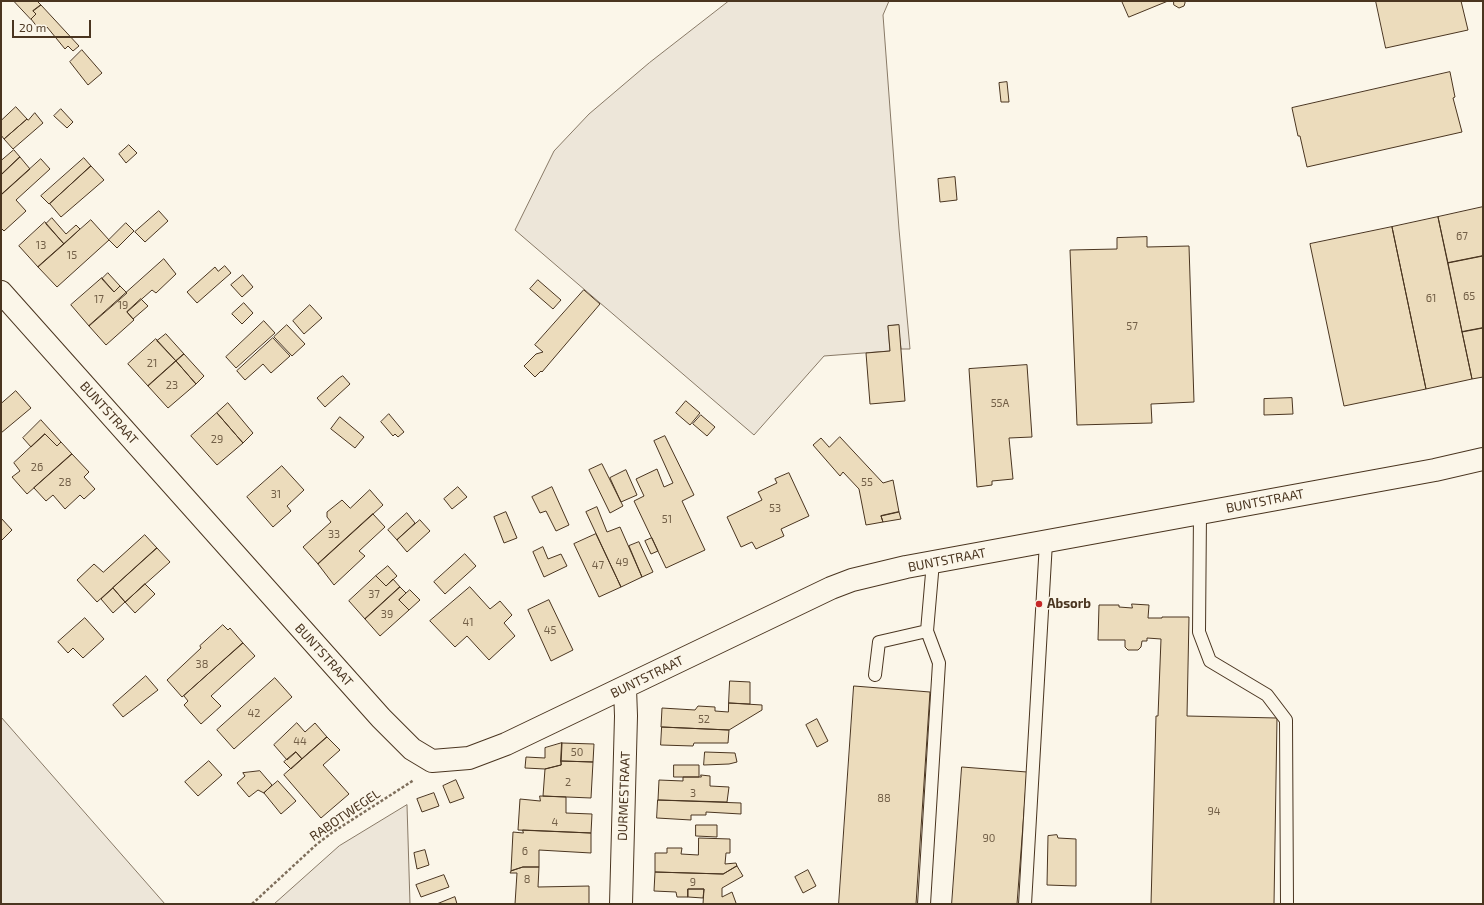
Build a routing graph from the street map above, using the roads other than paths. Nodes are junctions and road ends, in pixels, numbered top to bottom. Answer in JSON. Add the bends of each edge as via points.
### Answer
{"nodes":[{"id":1,"x":1,"y":292,"type":"edge"},
{"id":2,"x":1483,"y":459,"type":"edge"},
{"id":3,"x":1200,"y":513,"type":"junction"},
{"id":4,"x":1046,"y":542,"type":"junction"},
{"id":5,"x":933,"y":562,"type":"junction"},
{"id":6,"x":927,"y":632,"type":"junction"},
{"id":7,"x":875,"y":675,"type":"dead end"},
{"id":8,"x":625,"y":688,"type":"junction"},
{"id":9,"x":621,"y":904,"type":"edge"},
{"id":10,"x":924,"y":904,"type":"edge"},
{"id":11,"x":1025,"y":904,"type":"edge"},
{"id":12,"x":1287,"y":904,"type":"edge"}],
"edges":[{"from":1,"to":8,"type":"street","name":"BUNTSTRAAT","via":[[381,718],[412,749],[432,761],[469,758],[506,744]]},
{"from":2,"to":3,"type":"street","name":"BUNTSTRAAT"},
{"from":3,"to":4,"type":"street","name":"BUNTSTRAAT"},
{"from":3,"to":12,"type":"lane","via":[[1199,632],[1210,661],[1267,696],[1286,720]]},
{"from":4,"to":5,"type":"street","name":"BUNTSTRAAT"},
{"from":4,"to":11,"type":"lane"},
{"from":5,"to":6,"type":"lane"},
{"from":5,"to":8,"type":"street","name":"BUNTSTRAAT","via":[[852,580],[830,588]]},
{"from":6,"to":7,"type":"lane","via":[[878,642]]},
{"from":6,"to":10,"type":"lane","via":[[939,663]]},
{"from":8,"to":9,"type":"street","name":"DURMESTRAAT"}]}
